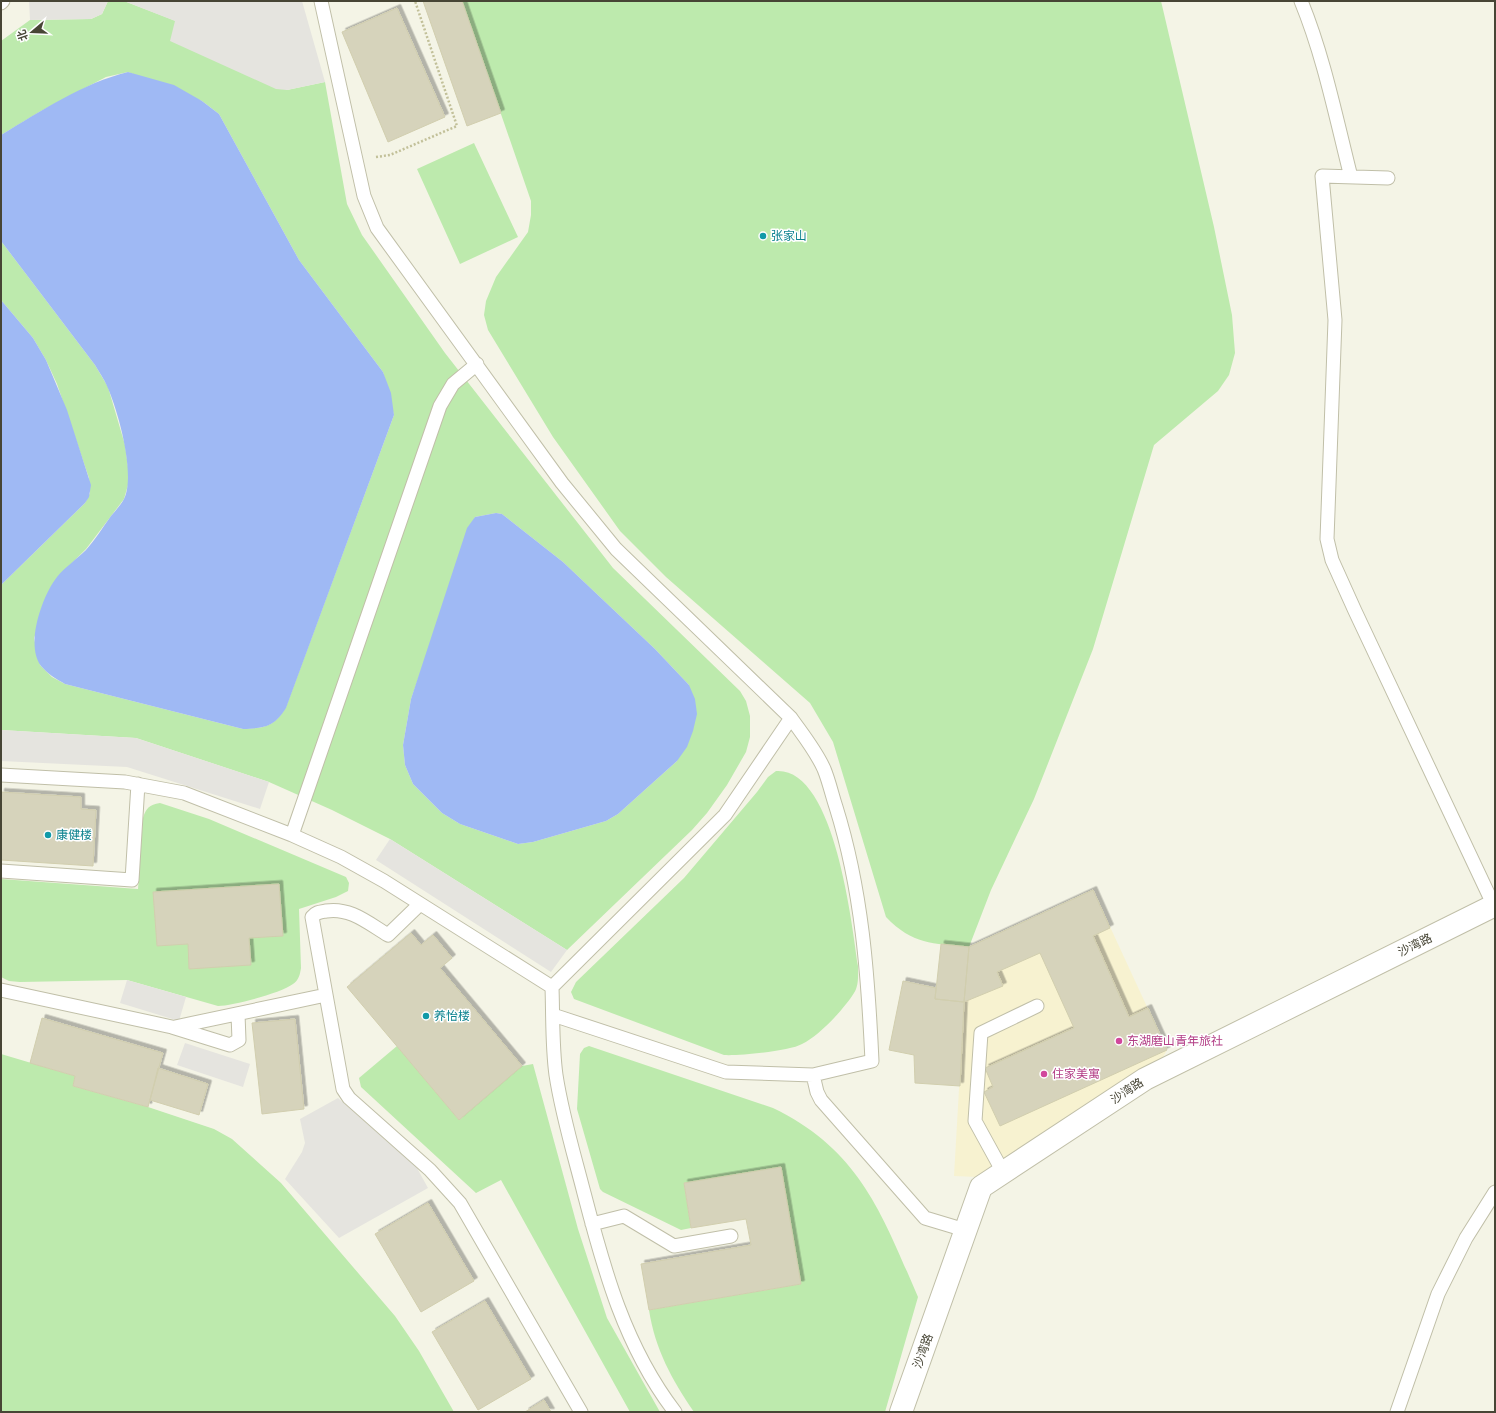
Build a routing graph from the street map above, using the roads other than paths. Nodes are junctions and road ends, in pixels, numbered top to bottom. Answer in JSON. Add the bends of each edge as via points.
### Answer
{"nodes":[{"id":1,"x":3,"y":1,"type":"edge"},
{"id":2,"x":321,"y":1,"type":"edge"},
{"id":3,"x":1301,"y":1,"type":"edge"},
{"id":4,"x":1,"y":3,"type":"edge"},
{"id":5,"x":1351,"y":177,"type":"junction"},
{"id":6,"x":1388,"y":178,"type":"dead end"},
{"id":7,"x":477,"y":364,"type":"junction"},
{"id":8,"x":791,"y":718,"type":"junction"},
{"id":9,"x":1,"y":775,"type":"edge"},
{"id":10,"x":138,"y":784,"type":"junction"},
{"id":11,"x":292,"y":835,"type":"junction"},
{"id":12,"x":1,"y":871,"type":"edge"},
{"id":13,"x":420,"y":904,"type":"junction"},
{"id":14,"x":1494,"y":906,"type":"edge"},
{"id":15,"x":552,"y":987,"type":"junction"},
{"id":16,"x":1,"y":990,"type":"edge"},
{"id":17,"x":326,"y":995,"type":"junction"},
{"id":18,"x":1037,"y":1006,"type":"dead end"},
{"id":19,"x":238,"y":1014,"type":"junction"},
{"id":20,"x":553,"y":1015,"type":"junction"},
{"id":21,"x":172,"y":1027,"type":"junction"},
{"id":22,"x":813,"y":1075,"type":"junction"},
{"id":23,"x":1003,"y":1172,"type":"junction"},
{"id":24,"x":1495,"y":1192,"type":"edge"},
{"id":25,"x":592,"y":1224,"type":"junction"},
{"id":26,"x":965,"y":1230,"type":"junction"},
{"id":27,"x":731,"y":1236,"type":"dead end"},
{"id":28,"x":581,"y":1412,"type":"edge"},
{"id":29,"x":675,"y":1412,"type":"edge"},
{"id":30,"x":901,"y":1412,"type":"edge"},
{"id":31,"x":1396,"y":1412,"type":"edge"}],
"edges":[{"from":1,"to":4,"type":"lane"},
{"from":2,"to":7,"type":"lane","via":[[364,196],[377,228]]},
{"from":3,"to":5,"type":"lane","via":[[1319,53]]},
{"from":5,"to":6,"type":"lane"},
{"from":5,"to":14,"type":"lane","via":[[1322,176],[1335,320],[1327,539],[1332,560],[1355,612]]},
{"from":7,"to":8,"type":"lane","via":[[562,483],[616,548]]},
{"from":7,"to":11,"type":"lane","via":[[453,384],[440,406]]},
{"from":8,"to":15,"type":"lane","via":[[725,815]]},
{"from":8,"to":22,"type":"lane","via":[[814,750],[824,770],[843,828],[855,880],[867,964],[872,1061]]},
{"from":9,"to":10,"type":"lane"},
{"from":10,"to":11,"type":"lane","via":[[184,793]]},
{"from":10,"to":12,"type":"lane","via":[[132,880]]},
{"from":11,"to":13,"type":"lane","via":[[340,857]]},
{"from":13,"to":15,"type":"lane"},
{"from":13,"to":17,"type":"lane","via":[[388,935],[348,912],[330,910],[314,914],[312,922]]},
{"from":14,"to":23,"type":"street","name":"沙湾路","via":[[1145,1079]]},
{"from":15,"to":20,"type":"lane"},
{"from":16,"to":21,"type":"lane"},
{"from":17,"to":19,"type":"lane"},
{"from":17,"to":28,"type":"lane","via":[[343,1089],[349,1098],[430,1170],[460,1203]]},
{"from":18,"to":23,"type":"lane","via":[[981,1033],[975,1121]]},
{"from":19,"to":21,"type":"lane"},
{"from":19,"to":21,"type":"lane","via":[[239,1040],[230,1045]]},
{"from":20,"to":22,"type":"lane","via":[[726,1072]]},
{"from":20,"to":25,"type":"lane","via":[[556,1073]]},
{"from":22,"to":26,"type":"lane","via":[[821,1100],[925,1218]]},
{"from":23,"to":26,"type":"street","name":"沙湾路","via":[[981,1187]]},
{"from":24,"to":31,"type":"lane","via":[[1466,1238],[1438,1294]]},
{"from":25,"to":27,"type":"lane","via":[[624,1216],[674,1246]]},
{"from":25,"to":29,"type":"lane","via":[[612,1293],[627,1330],[646,1367]]},
{"from":26,"to":30,"type":"street","name":"沙湾路"}]}
